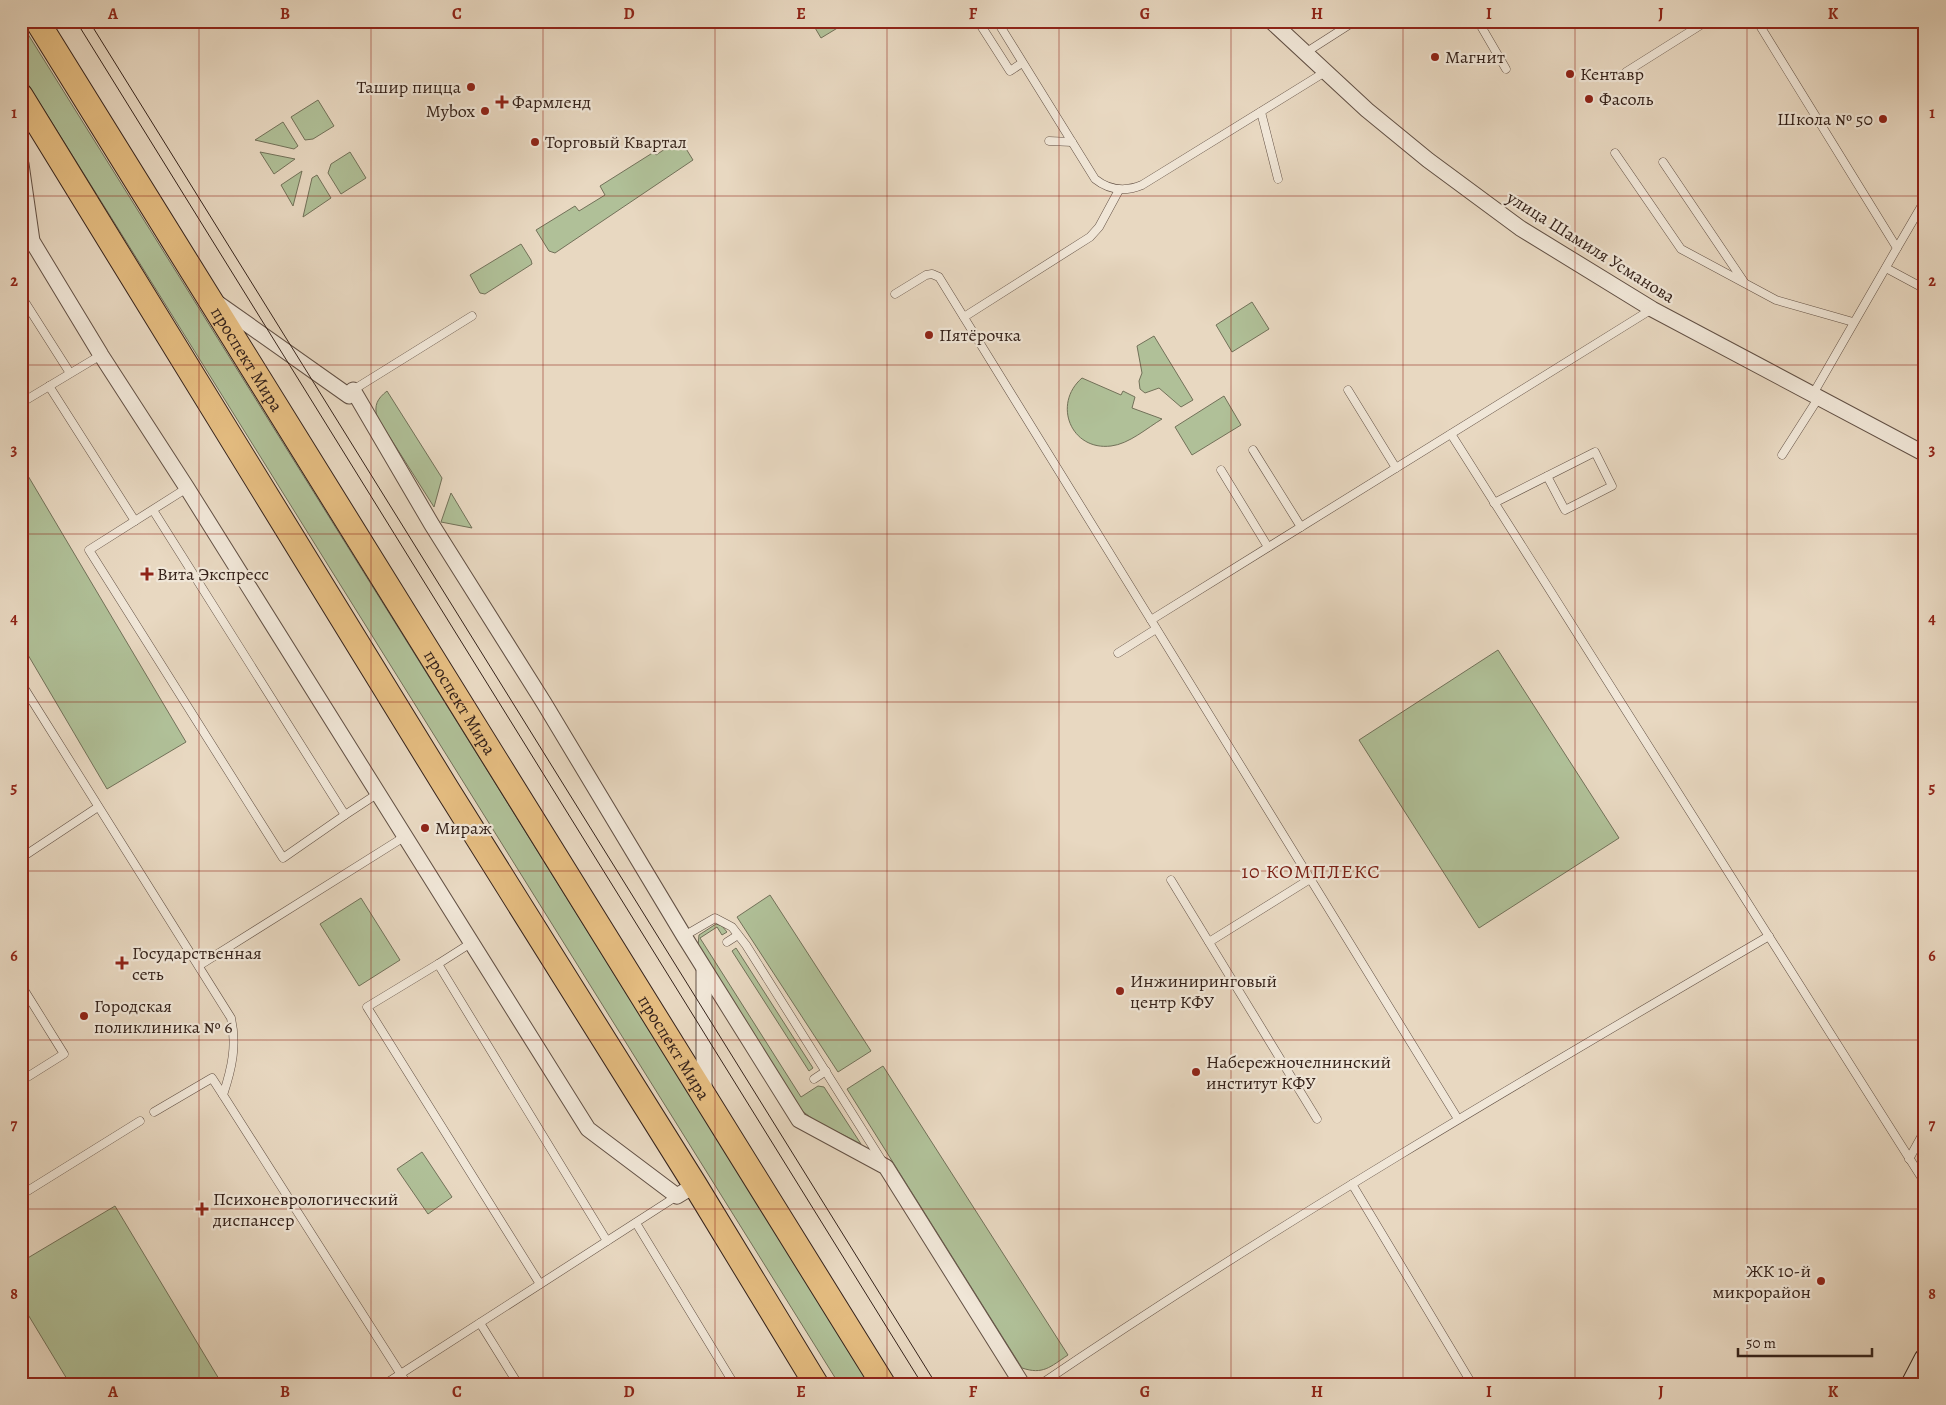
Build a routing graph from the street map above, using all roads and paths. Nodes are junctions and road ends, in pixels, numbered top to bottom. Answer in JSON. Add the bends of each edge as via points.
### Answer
{"nodes":[{"id":1,"x":38,"y":21,"type":"edge"},
{"id":2,"x":978,"y":21,"type":"edge"},
{"id":3,"x":997,"y":21,"type":"edge"},
{"id":4,"x":1271,"y":21,"type":"edge"},
{"id":5,"x":1355,"y":21,"type":"edge"},
{"id":6,"x":1478,"y":21,"type":"edge"},
{"id":7,"x":1707,"y":21,"type":"edge"},
{"id":8,"x":1757,"y":21,"type":"edge"},
{"id":9,"x":1305,"y":53,"type":"junction"},
{"id":10,"x":1022,"y":63,"type":"junction"},
{"id":11,"x":1506,"y":69,"type":"dead end"},
{"id":12,"x":1325,"y":72,"type":"junction"},
{"id":13,"x":1626,"y":72,"type":"dead end"},
{"id":14,"x":21,"y":96,"type":"edge"},
{"id":15,"x":1261,"y":112,"type":"junction"},
{"id":16,"x":1049,"y":140,"type":"dead end"},
{"id":17,"x":1072,"y":142,"type":"junction"},
{"id":18,"x":1615,"y":153,"type":"dead end"},
{"id":19,"x":1663,"y":162,"type":"dead end"},
{"id":20,"x":21,"y":164,"type":"edge"},
{"id":21,"x":1278,"y":179,"type":"dead end"},
{"id":22,"x":1119,"y":190,"type":"junction"},
{"id":23,"x":1925,"y":200,"type":"edge"},
{"id":24,"x":1897,"y":248,"type":"junction"},
{"id":25,"x":1886,"y":268,"type":"junction"},
{"id":26,"x":1745,"y":283,"type":"junction"},
{"id":27,"x":1925,"y":289,"type":"edge"},
{"id":28,"x":895,"y":294,"type":"dead end"},
{"id":29,"x":21,"y":296,"type":"edge"},
{"id":30,"x":209,"y":297,"type":"junction"},
{"id":31,"x":1652,"y":309,"type":"junction"},
{"id":32,"x":472,"y":316,"type":"dead end"},
{"id":33,"x":964,"y":317,"type":"junction"},
{"id":34,"x":1853,"y":322,"type":"junction"},
{"id":35,"x":101,"y":354,"type":"junction"},
{"id":36,"x":70,"y":373,"type":"junction"},
{"id":37,"x":49,"y":386,"type":"junction"},
{"id":38,"x":353,"y":390,"type":"junction"},
{"id":39,"x":1348,"y":390,"type":"dead end"},
{"id":40,"x":1816,"y":395,"type":"junction"},
{"id":41,"x":21,"y":403,"type":"edge"},
{"id":42,"x":1451,"y":434,"type":"junction"},
{"id":43,"x":1253,"y":450,"type":"dead end"},
{"id":44,"x":1925,"y":454,"type":"edge"},
{"id":45,"x":1782,"y":455,"type":"dead end"},
{"id":46,"x":1396,"y":468,"type":"junction"},
{"id":47,"x":1221,"y":470,"type":"dead end"},
{"id":48,"x":1547,"y":476,"type":"junction"},
{"id":49,"x":187,"y":488,"type":"junction"},
{"id":50,"x":1494,"y":502,"type":"junction"},
{"id":51,"x":153,"y":510,"type":"junction"},
{"id":52,"x":135,"y":521,"type":"junction"},
{"id":53,"x":1301,"y":527,"type":"junction"},
{"id":54,"x":1268,"y":547,"type":"junction"},
{"id":55,"x":1151,"y":620,"type":"junction"},
{"id":56,"x":1156,"y":630,"type":"junction"},
{"id":57,"x":1118,"y":653,"type":"dead end"},
{"id":58,"x":21,"y":683,"type":"edge"},
{"id":59,"x":377,"y":794,"type":"junction"},
{"id":60,"x":98,"y":807,"type":"junction"},
{"id":61,"x":345,"y":815,"type":"junction"},
{"id":62,"x":404,"y":837,"type":"junction"},
{"id":63,"x":21,"y":858,"type":"edge"},
{"id":64,"x":1310,"y":879,"type":"junction"},
{"id":65,"x":1171,"y":880,"type":"dead end"},
{"id":66,"x":738,"y":935,"type":"junction"},
{"id":67,"x":684,"y":936,"type":"junction"},
{"id":68,"x":1769,"y":936,"type":"junction"},
{"id":69,"x":727,"y":942,"type":"dead end"},
{"id":70,"x":1209,"y":942,"type":"junction"},
{"id":71,"x":471,"y":944,"type":"junction"},
{"id":72,"x":438,"y":964,"type":"junction"},
{"id":73,"x":200,"y":965,"type":"junction"},
{"id":74,"x":704,"y":969,"type":"junction"},
{"id":75,"x":21,"y":985,"type":"edge"},
{"id":76,"x":826,"y":1071,"type":"junction"},
{"id":77,"x":814,"y":1079,"type":"dead end"},
{"id":78,"x":21,"y":1081,"type":"edge"},
{"id":79,"x":223,"y":1095,"type":"junction"},
{"id":80,"x":704,"y":1095,"type":"junction"},
{"id":81,"x":154,"y":1112,"type":"dead end"},
{"id":82,"x":1317,"y":1119,"type":"dead end"},
{"id":83,"x":1458,"y":1119,"type":"junction"},
{"id":84,"x":140,"y":1121,"type":"dead end"},
{"id":85,"x":1925,"y":1130,"type":"edge"},
{"id":86,"x":1909,"y":1159,"type":"junction"},
{"id":87,"x":886,"y":1167,"type":"junction"},
{"id":88,"x":1925,"y":1183,"type":"edge"},
{"id":89,"x":1352,"y":1184,"type":"junction"},
{"id":90,"x":686,"y":1190,"type":"junction"},
{"id":91,"x":21,"y":1195,"type":"edge"},
{"id":92,"x":636,"y":1223,"type":"junction"},
{"id":93,"x":607,"y":1241,"type":"junction"},
{"id":94,"x":540,"y":1284,"type":"junction"},
{"id":95,"x":480,"y":1323,"type":"junction"},
{"id":96,"x":1925,"y":1360,"type":"edge"},
{"id":97,"x":400,"y":1374,"type":"junction"},
{"id":98,"x":385,"y":1384,"type":"edge"},
{"id":99,"x":407,"y":1384,"type":"edge"},
{"id":100,"x":518,"y":1384,"type":"edge"},
{"id":101,"x":734,"y":1384,"type":"edge"},
{"id":102,"x":816,"y":1384,"type":"edge"},
{"id":103,"x":883,"y":1384,"type":"edge"},
{"id":104,"x":1022,"y":1384,"type":"edge"},
{"id":105,"x":1041,"y":1384,"type":"edge"},
{"id":106,"x":1472,"y":1384,"type":"edge"},
{"id":107,"x":1912,"y":1384,"type":"edge"}],
"edges":[{"from":1,"to":30,"type":"main road","name":"проспект Мира"},
{"from":2,"to":10,"type":"lane","via":[[1010,71]]},
{"from":3,"to":10,"type":"lane"},
{"from":4,"to":9,"type":"street","name":"улица Шамиля Усманова"},
{"from":5,"to":9,"type":"lane"},
{"from":6,"to":11,"type":"lane"},
{"from":7,"to":13,"type":"lane"},
{"from":8,"to":24,"type":"lane"},
{"from":9,"to":12,"type":"street","name":"улица Шамиля Усманова"},
{"from":10,"to":17,"type":"lane"},
{"from":12,"to":15,"type":"lane"},
{"from":12,"to":31,"type":"street","name":"улица Шамиля Усманова","via":[[1421,154],[1520,228]]},
{"from":14,"to":90,"type":"main road","via":[[447,789]]},
{"from":15,"to":21,"type":"lane"},
{"from":15,"to":22,"type":"lane","via":[[1142,186]]},
{"from":16,"to":17,"type":"lane"},
{"from":17,"to":22,"type":"lane","via":[[1094,179]]},
{"from":18,"to":26,"type":"lane","via":[[1680,249]]},
{"from":19,"to":26,"type":"lane"},
{"from":20,"to":35,"type":"street","via":[[32,241]]},
{"from":22,"to":33,"type":"lane","via":[[1090,237]]},
{"from":23,"to":24,"type":"lane"},
{"from":24,"to":25,"type":"lane"},
{"from":25,"to":27,"type":"lane"},
{"from":25,"to":34,"type":"lane"},
{"from":26,"to":34,"type":"lane","via":[[1776,300]]},
{"from":28,"to":33,"type":"lane","via":[[926,275],[936,275]]},
{"from":29,"to":36,"type":"lane"},
{"from":30,"to":38,"type":"street","via":[[350,396]]},
{"from":30,"to":80,"type":"main road","name":"проспект Мира"},
{"from":31,"to":40,"type":"street","name":"улица Шамиля Усманова"},
{"from":31,"to":42,"type":"lane"},
{"from":32,"to":38,"type":"lane"},
{"from":33,"to":55,"type":"lane"},
{"from":34,"to":40,"type":"lane"},
{"from":35,"to":36,"type":"lane"},
{"from":35,"to":49,"type":"street"},
{"from":36,"to":37,"type":"lane"},
{"from":37,"to":41,"type":"lane"},
{"from":37,"to":52,"type":"lane"},
{"from":38,"to":67,"type":"street"},
{"from":39,"to":46,"type":"lane"},
{"from":40,"to":44,"type":"street","name":"улица Шамиля Усманова"},
{"from":40,"to":45,"type":"lane"},
{"from":42,"to":46,"type":"lane"},
{"from":42,"to":50,"type":"lane"},
{"from":43,"to":53,"type":"lane"},
{"from":46,"to":53,"type":"lane"},
{"from":47,"to":54,"type":"lane"},
{"from":48,"to":48,"type":"lane","via":[[1595,452],[1612,486],[1565,510]]},
{"from":48,"to":50,"type":"lane"},
{"from":49,"to":51,"type":"lane"},
{"from":49,"to":59,"type":"street"},
{"from":50,"to":68,"type":"lane"},
{"from":51,"to":52,"type":"lane"},
{"from":51,"to":61,"type":"lane"},
{"from":52,"to":61,"type":"lane","via":[[89,550],[283,858]]},
{"from":53,"to":54,"type":"lane"},
{"from":54,"to":55,"type":"lane"},
{"from":55,"to":56,"type":"lane"},
{"from":56,"to":57,"type":"lane"},
{"from":56,"to":64,"type":"lane"},
{"from":58,"to":60,"type":"lane"},
{"from":59,"to":61,"type":"lane"},
{"from":59,"to":62,"type":"street"},
{"from":60,"to":63,"type":"lane"},
{"from":60,"to":73,"type":"lane"},
{"from":62,"to":71,"type":"street"},
{"from":62,"to":73,"type":"lane"},
{"from":64,"to":70,"type":"lane"},
{"from":64,"to":83,"type":"lane"},
{"from":65,"to":70,"type":"lane"},
{"from":66,"to":67,"type":"lane","via":[[732,927],[715,918]]},
{"from":66,"to":69,"type":"lane"},
{"from":66,"to":76,"type":"lane"},
{"from":67,"to":74,"type":"street"},
{"from":68,"to":83,"type":"lane"},
{"from":68,"to":86,"type":"lane"},
{"from":70,"to":82,"type":"lane"},
{"from":71,"to":72,"type":"lane"},
{"from":71,"to":90,"type":"street","via":[[588,1129]]},
{"from":72,"to":93,"type":"lane"},
{"from":72,"to":94,"type":"lane","via":[[368,1008]]},
{"from":73,"to":79,"type":"lane","via":[[231,1018],[235,1035],[231,1071]]},
{"from":74,"to":80,"type":"street"},
{"from":74,"to":87,"type":"street","via":[[799,1120]]},
{"from":75,"to":78,"type":"lane","via":[[64,1054]]},
{"from":76,"to":77,"type":"lane"},
{"from":76,"to":87,"type":"lane"},
{"from":79,"to":81,"type":"lane","via":[[212,1078]]},
{"from":79,"to":97,"type":"lane"},
{"from":80,"to":103,"type":"main road","name":"проспект Мира"},
{"from":83,"to":89,"type":"lane"},
{"from":84,"to":91,"type":"lane"},
{"from":85,"to":86,"type":"lane"},
{"from":86,"to":88,"type":"lane"},
{"from":87,"to":104,"type":"street"},
{"from":89,"to":105,"type":"lane"},
{"from":89,"to":106,"type":"lane"},
{"from":90,"to":92,"type":"lane"},
{"from":90,"to":102,"type":"main road"},
{"from":92,"to":93,"type":"lane"},
{"from":92,"to":101,"type":"lane"},
{"from":93,"to":94,"type":"lane"},
{"from":94,"to":95,"type":"lane"},
{"from":95,"to":97,"type":"lane"},
{"from":95,"to":100,"type":"lane"},
{"from":96,"to":107,"type":"main road"},
{"from":97,"to":98,"type":"lane"},
{"from":97,"to":99,"type":"lane"}]}
